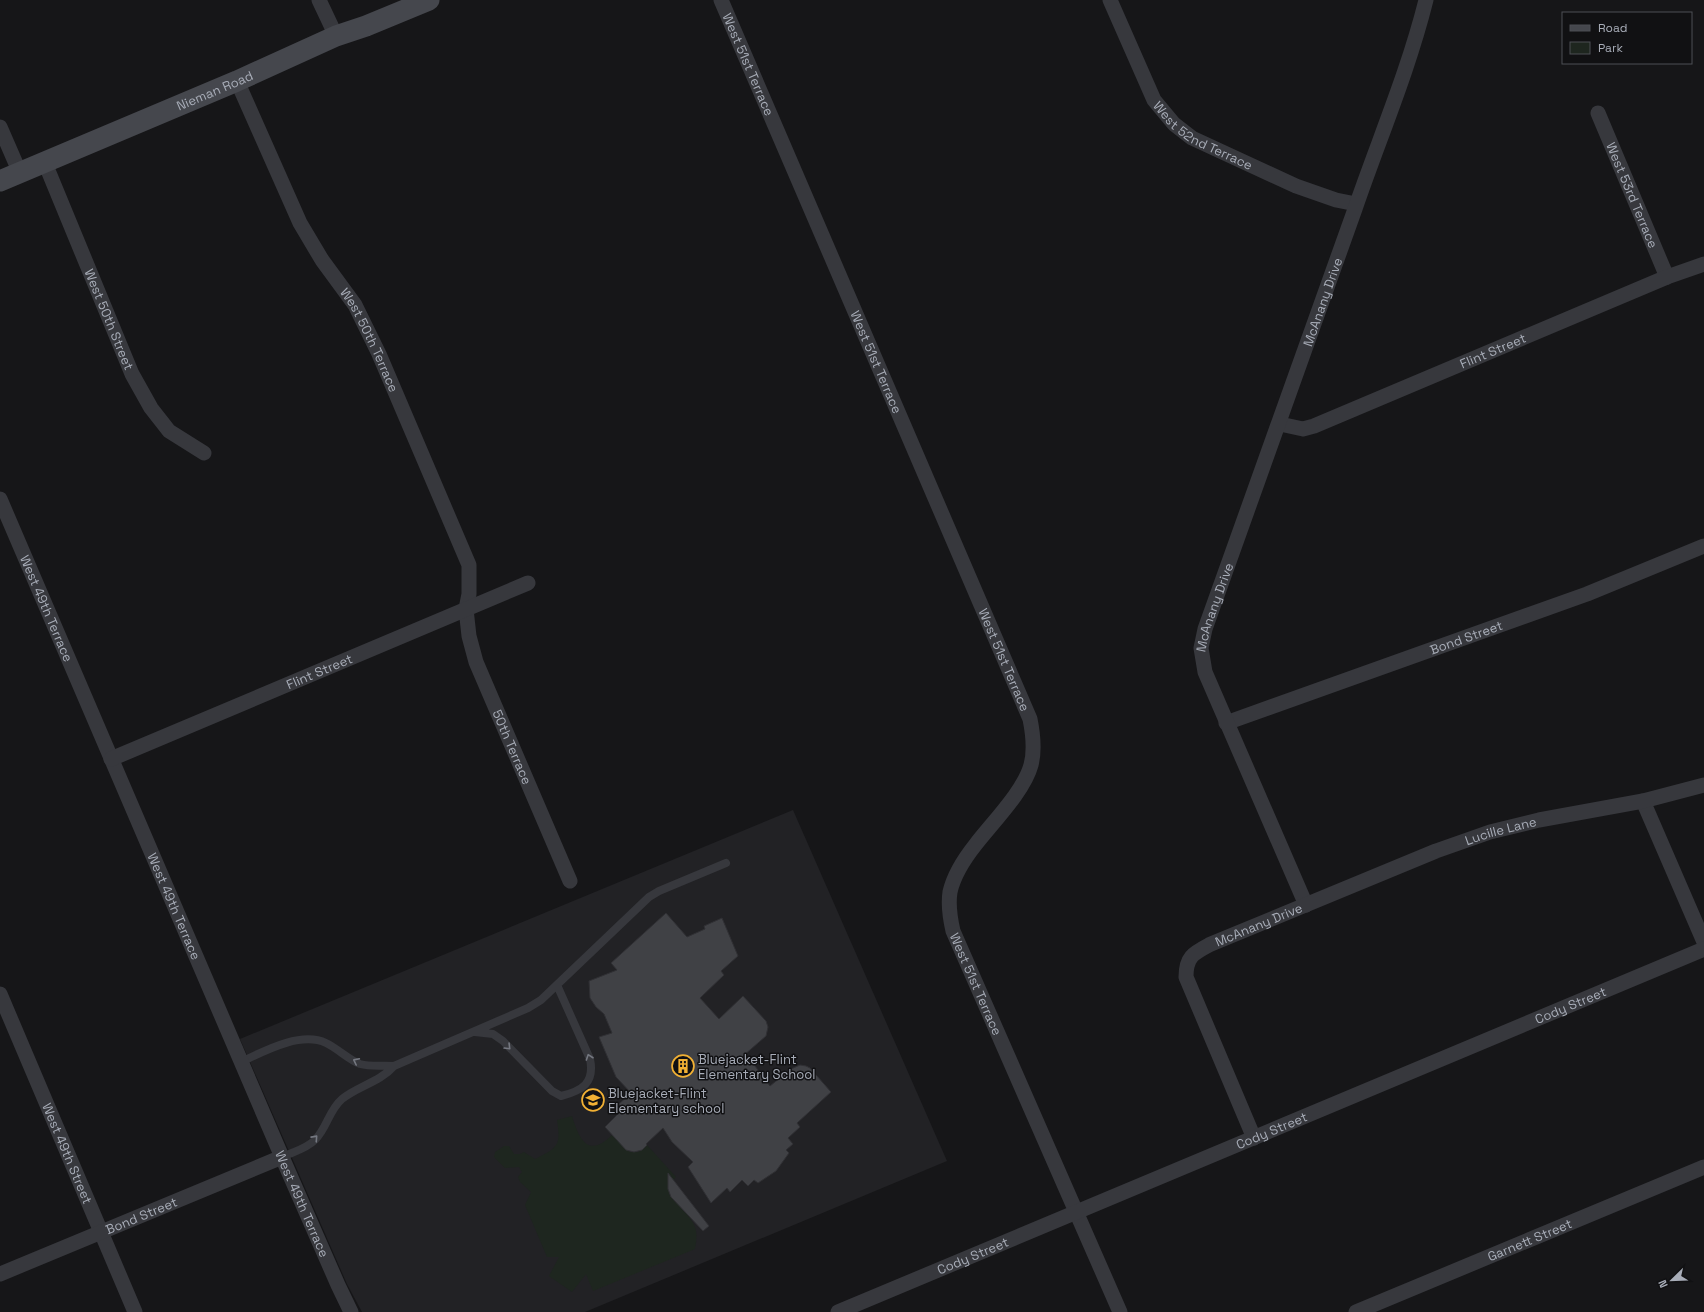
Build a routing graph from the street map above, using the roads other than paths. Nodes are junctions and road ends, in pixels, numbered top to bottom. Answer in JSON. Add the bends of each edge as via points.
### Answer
{"nodes":[{"id":1,"x":318,"y":0,"type":"edge"},
{"id":2,"x":429,"y":0,"type":"edge"},
{"id":3,"x":721,"y":0,"type":"edge"},
{"id":4,"x":1110,"y":0,"type":"edge"},
{"id":5,"x":1426,"y":0,"type":"edge"},
{"id":6,"x":336,"y":36,"type":"junction"},
{"id":7,"x":236,"y":81,"type":"junction"},
{"id":8,"x":1598,"y":113,"type":"dead end"},
{"id":9,"x":0,"y":126,"type":"edge"},
{"id":10,"x":45,"y":163,"type":"junction"},
{"id":11,"x":20,"y":173,"type":"junction"},
{"id":12,"x":0,"y":181,"type":"edge"},
{"id":13,"x":1356,"y":204,"type":"junction"},
{"id":14,"x":1704,"y":264,"type":"edge"},
{"id":15,"x":1667,"y":277,"type":"junction"},
{"id":16,"x":1280,"y":424,"type":"junction"},
{"id":17,"x":204,"y":453,"type":"dead end"},
{"id":18,"x":0,"y":499,"type":"edge"},
{"id":19,"x":1704,"y":546,"type":"edge"},
{"id":20,"x":528,"y":583,"type":"dead end"},
{"id":21,"x":466,"y":610,"type":"junction"},
{"id":22,"x":1226,"y":722,"type":"junction"},
{"id":23,"x":111,"y":759,"type":"junction"},
{"id":24,"x":1704,"y":785,"type":"edge"},
{"id":25,"x":1643,"y":801,"type":"junction"},
{"id":26,"x":726,"y":863,"type":"dead end"},
{"id":27,"x":570,"y":881,"type":"dead end"},
{"id":28,"x":1306,"y":905,"type":"junction"},
{"id":29,"x":1704,"y":942,"type":"edge"},
{"id":30,"x":1704,"y":949,"type":"edge"},
{"id":31,"x":557,"y":985,"type":"junction"},
{"id":32,"x":0,"y":994,"type":"edge"},
{"id":33,"x":474,"y":1032,"type":"junction"},
{"id":34,"x":241,"y":1062,"type":"junction"},
{"id":35,"x":394,"y":1066,"type":"junction"},
{"id":36,"x":1254,"y":1138,"type":"junction"},
{"id":37,"x":282,"y":1157,"type":"junction"},
{"id":38,"x":1704,"y":1167,"type":"edge"},
{"id":39,"x":1076,"y":1212,"type":"junction"},
{"id":40,"x":100,"y":1233,"type":"junction"},
{"id":41,"x":0,"y":1274,"type":"edge"},
{"id":42,"x":134,"y":1312,"type":"edge"},
{"id":43,"x":351,"y":1312,"type":"edge"},
{"id":44,"x":838,"y":1312,"type":"edge"},
{"id":45,"x":1120,"y":1312,"type":"edge"},
{"id":46,"x":1356,"y":1312,"type":"edge"}],
"edges":[{"from":1,"to":6,"type":"street"},
{"from":2,"to":6,"type":"main road","name":"Nieman Road"},
{"from":3,"to":39,"type":"street","name":"West 51st Terrace","via":[[1030,720],[1034,737],[1031,764],[1023,784],[956,873],[950,892],[949,912],[953,931]]},
{"from":4,"to":13,"type":"street","name":"West 52nd Terrace","via":[[1154,100],[1174,124],[1192,138],[1296,186]]},
{"from":5,"to":13,"type":"street","name":"McAnany Drive","via":[[1418,34]]},
{"from":6,"to":7,"type":"main road","name":"Nieman Road"},
{"from":7,"to":10,"type":"main road","name":"Nieman Road"},
{"from":7,"to":21,"type":"street","name":"West 50th Terrace","via":[[300,223],[322,260],[355,305],[379,354],[469,565]]},
{"from":8,"to":15,"type":"street","name":"West 53rd Terrace"},
{"from":9,"to":11,"type":"street"},
{"from":10,"to":11,"type":"main road","name":"Nieman Road"},
{"from":10,"to":17,"type":"street","name":"West 50th Street","via":[[132,374],[151,408],[169,431]]},
{"from":11,"to":12,"type":"main road","name":"Nieman Road"},
{"from":13,"to":16,"type":"street","name":"McAnany Drive"},
{"from":14,"to":15,"type":"street","name":"Flint Street"},
{"from":15,"to":16,"type":"street","name":"Flint Street","via":[[1314,426],[1304,429]]},
{"from":16,"to":22,"type":"street","name":"McAnany Drive","via":[[1205,629],[1201,648],[1205,672]]},
{"from":18,"to":23,"type":"street","name":"West 49th Terrace"},
{"from":19,"to":22,"type":"street","name":"Bond Street","via":[[1588,594]]},
{"from":20,"to":21,"type":"street","name":"Flint Street"},
{"from":21,"to":23,"type":"street","name":"Flint Street"},
{"from":21,"to":27,"type":"street","name":"50th Terrace","via":[[476,662]]},
{"from":22,"to":28,"type":"street","name":"McAnany Drive"},
{"from":23,"to":34,"type":"street","name":"West 49th Terrace"},
{"from":24,"to":25,"type":"street","name":"Lucille Lane"},
{"from":25,"to":28,"type":"street","name":"Lucille Lane","via":[[1539,820],[1490,832],[1436,851]]},
{"from":25,"to":29,"type":"street"},
{"from":26,"to":31,"type":"lane","via":[[649,897]]},
{"from":28,"to":36,"type":"street","name":"McAnany Drive","via":[[1211,944],[1193,954],[1187,963],[1186,977]]},
{"from":30,"to":36,"type":"street","name":"Cody Street"},
{"from":31,"to":33,"type":"lane","via":[[528,1008]]},
{"from":33,"to":31,"type":"lane","one_way":true,"via":[[493,1034],[503,1041],[552,1091],[561,1096],[582,1088],[590,1079],[590,1058]]},
{"from":32,"to":40,"type":"street","name":"West 49th Street"},
{"from":33,"to":35,"type":"lane"},
{"from":35,"to":34,"type":"lane","one_way":true,"via":[[368,1066],[358,1063],[340,1050],[324,1042],[312,1040],[280,1044]]},
{"from":34,"to":37,"type":"street","name":"West 49th Terrace"},
{"from":37,"to":35,"type":"lane","one_way":true,"via":[[315,1140],[341,1100],[386,1074]]},
{"from":36,"to":39,"type":"street","name":"Cody Street"},
{"from":37,"to":40,"type":"street","name":"Bond Street"},
{"from":37,"to":43,"type":"street","name":"West 49th Terrace"},
{"from":38,"to":46,"type":"street","name":"Garnett Street"},
{"from":39,"to":44,"type":"street","name":"Cody Street"},
{"from":39,"to":45,"type":"street","name":"West 51st Terrace"},
{"from":40,"to":41,"type":"street","name":"Bond Street"},
{"from":40,"to":42,"type":"street","name":"West 49th Street"}]}
